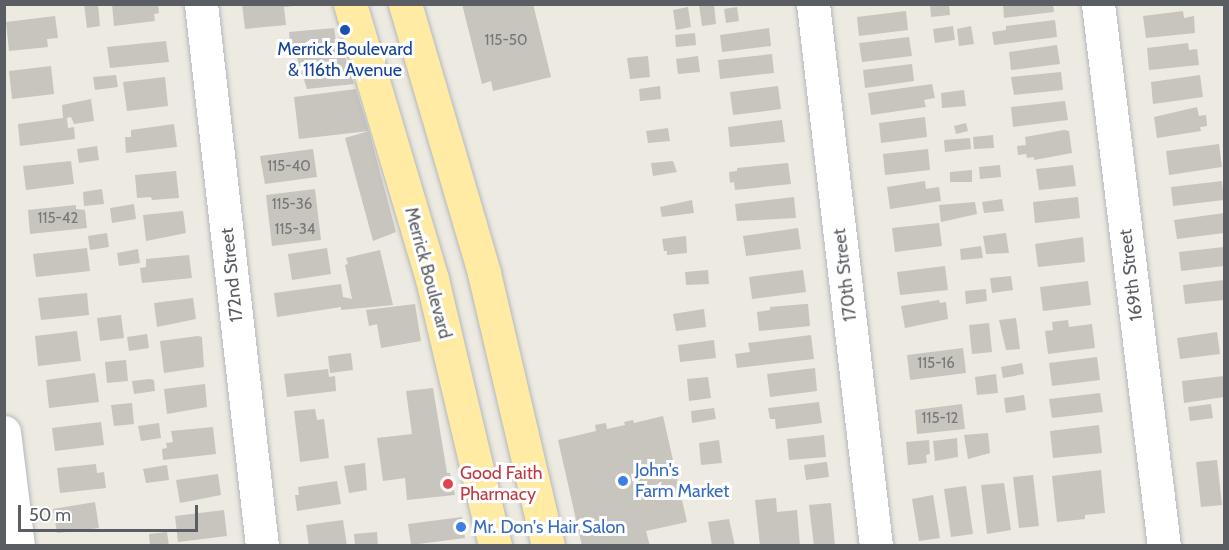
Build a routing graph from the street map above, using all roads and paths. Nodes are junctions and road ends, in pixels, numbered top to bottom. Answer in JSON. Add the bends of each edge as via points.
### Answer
{"nodes":[{"id":1,"x":201,"y":4,"type":"edge"},
{"id":2,"x":350,"y":4,"type":"edge"},
{"id":3,"x":405,"y":4,"type":"edge"},
{"id":4,"x":813,"y":4,"type":"edge"},
{"id":5,"x":1098,"y":4,"type":"edge"},
{"id":6,"x":477,"y":252,"type":"junction"},
{"id":7,"x":429,"y":270,"type":"junction"},
{"id":8,"x":4,"y":432,"type":"edge"},
{"id":9,"x":18,"y":546,"type":"edge"},
{"id":10,"x":262,"y":546,"type":"edge"},
{"id":11,"x":495,"y":546,"type":"edge"},
{"id":12,"x":548,"y":546,"type":"edge"},
{"id":13,"x":876,"y":546,"type":"edge"},
{"id":14,"x":1164,"y":546,"type":"edge"}],
"edges":[{"from":1,"to":10,"type":"street","name":"172nd Street"},
{"from":2,"to":7,"type":"main road","name":"Merrick Boulevard"},
{"from":3,"to":6,"type":"main road"},
{"from":4,"to":13,"type":"street","name":"170th Street"},
{"from":5,"to":14,"type":"street","name":"169th Street"},
{"from":6,"to":7,"type":"main road"},
{"from":6,"to":12,"type":"main road"},
{"from":7,"to":11,"type":"main road","name":"Merrick Boulevard"},
{"from":8,"to":9,"type":"street"}]}
